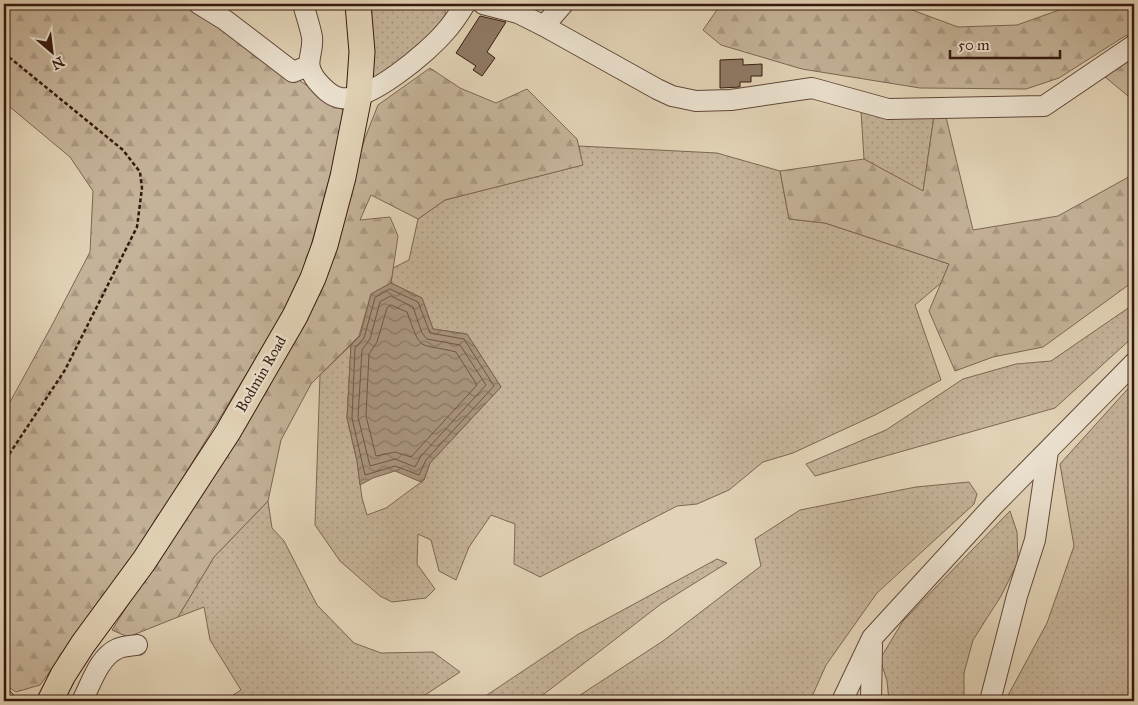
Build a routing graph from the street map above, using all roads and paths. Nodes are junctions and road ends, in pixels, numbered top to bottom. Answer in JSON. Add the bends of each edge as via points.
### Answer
{"nodes":[{"id":1,"x":199,"y":4,"type":"edge"},
{"id":2,"x":303,"y":4,"type":"edge"},
{"id":3,"x":358,"y":4,"type":"edge"},
{"id":4,"x":465,"y":4,"type":"edge"},
{"id":5,"x":483,"y":4,"type":"edge"},
{"id":6,"x":563,"y":4,"type":"edge"},
{"id":7,"x":544,"y":26,"type":"junction"},
{"id":8,"x":1134,"y":45,"type":"edge"},
{"id":9,"x":4,"y":53,"type":"edge"},
{"id":10,"x":308,"y":66,"type":"junction"},
{"id":11,"x":359,"y":96,"type":"junction"},
{"id":12,"x":1134,"y":363,"type":"edge"},
{"id":13,"x":1048,"y":451,"type":"junction"},
{"id":14,"x":4,"y":462,"type":"edge"},
{"id":15,"x":872,"y":638,"type":"junction"},
{"id":16,"x":137,"y":645,"type":"dead end"},
{"id":17,"x":50,"y":701,"type":"edge"},
{"id":18,"x":82,"y":701,"type":"edge"},
{"id":19,"x":842,"y":701,"type":"edge"},
{"id":20,"x":871,"y":701,"type":"edge"},
{"id":21,"x":990,"y":701,"type":"edge"}],
"edges":[{"from":1,"to":10,"type":"street","via":[[293,72]]},
{"from":2,"to":10,"type":"street","via":[[312,38]]},
{"from":3,"to":11,"type":"main road","name":"Bodmin Road","via":[[362,52]]},
{"from":4,"to":11,"type":"street","via":[[451,26],[428,49],[383,84]]},
{"from":5,"to":7,"type":"street","via":[[518,13]]},
{"from":6,"to":7,"type":"street"},
{"from":7,"to":8,"type":"street","via":[[657,89],[684,100],[731,100],[812,88],[888,109],[1044,106]]},
{"from":9,"to":14,"type":"path","via":[[123,150],[140,172],[142,188],[137,227],[106,290],[65,370]]},
{"from":10,"to":11,"type":"street","via":[[316,80],[334,96],[348,99]]},
{"from":11,"to":17,"type":"main road","name":"Bodmin Road","via":[[327,236],[298,310],[228,432],[144,561],[83,644]]},
{"from":12,"to":13,"type":"street"},
{"from":13,"to":15,"type":"street"},
{"from":13,"to":21,"type":"street","via":[[1036,540],[1017,596]]},
{"from":15,"to":19,"type":"street"},
{"from":15,"to":20,"type":"street"},
{"from":16,"to":18,"type":"street","via":[[118,648],[109,654]]}]}
